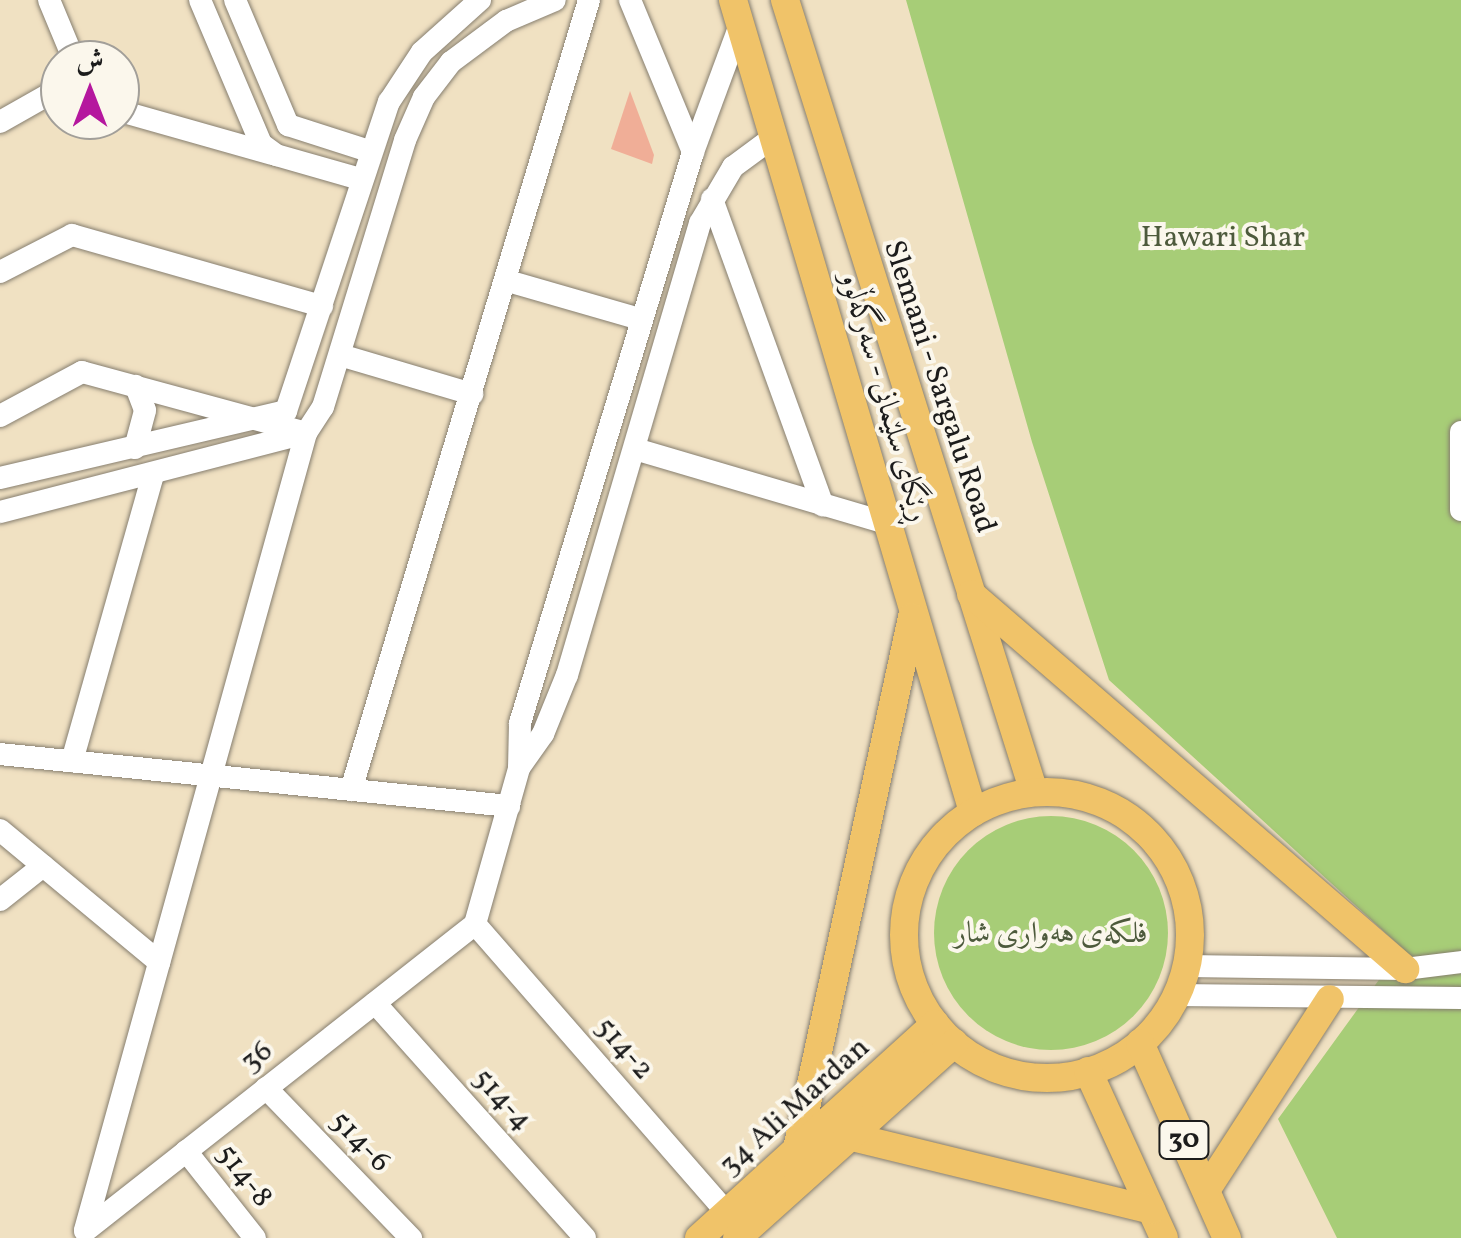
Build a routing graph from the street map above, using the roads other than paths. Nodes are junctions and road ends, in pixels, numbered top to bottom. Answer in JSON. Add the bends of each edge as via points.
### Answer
{"nodes":[{"id":1,"x":49,"y":0,"type":"edge"},
{"id":2,"x":200,"y":0,"type":"edge"},
{"id":3,"x":480,"y":0,"type":"edge"},
{"id":4,"x":555,"y":0,"type":"edge"},
{"id":5,"x":589,"y":0,"type":"edge"},
{"id":6,"x":630,"y":0,"type":"edge"},
{"id":7,"x":785,"y":0,"type":"edge"},
{"id":8,"x":243,"y":2,"type":"edge"},
{"id":9,"x":737,"y":11,"type":"edge"},
{"id":10,"x":66,"y":40,"type":"edge"},
{"id":11,"x":40,"y":99,"type":"edge"},
{"id":12,"x":140,"y":117,"type":"edge"},
{"id":13,"x":0,"y":122,"type":"edge"},
{"id":14,"x":775,"y":136,"type":"junction"},
{"id":15,"x":358,"y":148,"type":"junction"},
{"id":16,"x":693,"y":152,"type":"junction"},
{"id":17,"x":276,"y":155,"type":"junction"},
{"id":18,"x":350,"y":176,"type":"junction"},
{"id":19,"x":712,"y":199,"type":"junction"},
{"id":20,"x":0,"y":272,"type":"edge"},
{"id":21,"x":508,"y":281,"type":"junction"},
{"id":22,"x":322,"y":306,"type":"junction"},
{"id":23,"x":640,"y":319,"type":"junction"},
{"id":24,"x":340,"y":355,"type":"junction"},
{"id":25,"x":136,"y":386,"type":"junction"},
{"id":26,"x":472,"y":394,"type":"junction"},
{"id":27,"x":0,"y":416,"type":"edge"},
{"id":28,"x":257,"y":418,"type":"junction"},
{"id":29,"x":1461,"y":432,"type":"edge"},
{"id":30,"x":306,"y":433,"type":"junction"},
{"id":31,"x":135,"y":448,"type":"junction"},
{"id":32,"x":635,"y":449,"type":"junction"},
{"id":33,"x":154,"y":474,"type":"junction"},
{"id":34,"x":0,"y":478,"type":"edge"},
{"id":35,"x":823,"y":506,"type":"junction"},
{"id":36,"x":1461,"y":510,"type":"edge"},
{"id":37,"x":2,"y":518,"type":"edge"},
{"id":38,"x":887,"y":523,"type":"junction"},
{"id":39,"x":970,"y":594,"type":"junction"},
{"id":40,"x":912,"y":615,"type":"junction"},
{"id":41,"x":0,"y":754,"type":"edge"},
{"id":42,"x":72,"y":760,"type":"junction"},
{"id":43,"x":519,"y":768,"type":"junction"},
{"id":44,"x":210,"y":776,"type":"junction"},
{"id":45,"x":351,"y":790,"type":"junction"},
{"id":46,"x":1034,"y":792,"type":"junction"},
{"id":47,"x":509,"y":806,"type":"junction"},
{"id":48,"x":973,"y":812,"type":"junction"},
{"id":49,"x":0,"y":830,"type":"edge"},
{"id":50,"x":43,"y":866,"type":"junction"},
{"id":51,"x":0,"y":900,"type":"edge"},
{"id":52,"x":475,"y":924,"type":"junction"},
{"id":53,"x":159,"y":962,"type":"junction"},
{"id":54,"x":1461,"y":962,"type":"edge"},
{"id":55,"x":1186,"y":966,"type":"junction"},
{"id":56,"x":1405,"y":969,"type":"junction"},
{"id":57,"x":1330,"y":970,"type":"junction"},
{"id":58,"x":1176,"y":995,"type":"junction"},
{"id":59,"x":1461,"y":998,"type":"edge"},
{"id":60,"x":1330,"y":999,"type":"junction"},
{"id":61,"x":375,"y":1003,"type":"junction"},
{"id":62,"x":945,"y":1034,"type":"junction"},
{"id":63,"x":1140,"y":1043,"type":"junction"},
{"id":64,"x":1088,"y":1071,"type":"junction"},
{"id":65,"x":266,"y":1088,"type":"junction"},
{"id":66,"x":852,"y":1137,"type":"junction"},
{"id":67,"x":797,"y":1149,"type":"junction"},
{"id":68,"x":186,"y":1151,"type":"junction"},
{"id":69,"x":1206,"y":1190,"type":"junction"},
{"id":70,"x":1151,"y":1210,"type":"junction"},
{"id":71,"x":732,"y":1226,"type":"edge"},
{"id":72,"x":81,"y":1234,"type":"edge"},
{"id":73,"x":255,"y":1238,"type":"edge"},
{"id":74,"x":411,"y":1238,"type":"edge"},
{"id":75,"x":586,"y":1238,"type":"edge"},
{"id":76,"x":699,"y":1238,"type":"edge"},
{"id":77,"x":1164,"y":1238,"type":"edge"},
{"id":78,"x":1227,"y":1238,"type":"edge"}],
"edges":[{"from":1,"to":10,"type":"street"},
{"from":2,"to":17,"type":"street","via":[[255,132]]},
{"from":3,"to":15,"type":"street","via":[[403,77]]},
{"from":4,"to":24,"type":"street","via":[[478,38],[424,98]]},
{"from":5,"to":21,"type":"street"},
{"from":6,"to":16,"type":"street"},
{"from":7,"to":39,"type":"main road","name":"Slemani - Sargalu Road"},
{"from":8,"to":15,"type":"street","via":[[288,125]]},
{"from":9,"to":14,"type":"main road","name":"ڕێگای سلێمانی - سەرگەڵوو"},
{"from":9,"to":16,"type":"street"},
{"from":11,"to":13,"type":"street"},
{"from":12,"to":17,"type":"street"},
{"from":14,"to":19,"type":"street","via":[[742,158]]},
{"from":14,"to":38,"type":"main road","name":"ڕێگای سلێمانی - سەرگەڵوو"},
{"from":15,"to":18,"type":"street"},
{"from":16,"to":23,"type":"street"},
{"from":17,"to":18,"type":"street"},
{"from":18,"to":22,"type":"street"},
{"from":19,"to":32,"type":"street"},
{"from":19,"to":35,"type":"street"},
{"from":20,"to":22,"type":"street","via":[[72,236]]},
{"from":21,"to":23,"type":"street"},
{"from":21,"to":26,"type":"street"},
{"from":22,"to":28,"type":"street","via":[[286,411]]},
{"from":23,"to":43,"type":"street","via":[[520,723]]},
{"from":24,"to":26,"type":"street"},
{"from":24,"to":30,"type":"street","via":[[324,408]]},
{"from":25,"to":27,"type":"street","via":[[82,372]]},
{"from":25,"to":28,"type":"street"},
{"from":25,"to":31,"type":"street","via":[[145,410]]},
{"from":26,"to":45,"type":"street"},
{"from":28,"to":30,"type":"street"},
{"from":28,"to":31,"type":"street"},
{"from":29,"to":36,"type":"street"},
{"from":30,"to":33,"type":"street"},
{"from":30,"to":44,"type":"street"},
{"from":31,"to":34,"type":"street"},
{"from":32,"to":35,"type":"street"},
{"from":32,"to":43,"type":"street","via":[[567,675],[543,734]]},
{"from":33,"to":37,"type":"street"},
{"from":33,"to":42,"type":"street"},
{"from":35,"to":38,"type":"street"},
{"from":38,"to":40,"type":"main road","name":"ڕێگای سلێمانی - سەرگەڵوو"},
{"from":39,"to":46,"type":"main road","name":"Slemani - Sargalu Road"},
{"from":39,"to":56,"type":"main road"},
{"from":40,"to":48,"type":"main road","name":"ڕێگای سلێمانی - سەرگەڵوو"},
{"from":40,"to":67,"type":"main road"},
{"from":41,"to":42,"type":"street"},
{"from":42,"to":44,"type":"street"},
{"from":43,"to":47,"type":"street"},
{"from":44,"to":45,"type":"street"},
{"from":44,"to":53,"type":"street"},
{"from":45,"to":47,"type":"street"},
{"from":46,"to":48,"type":"main road"},
{"from":46,"to":55,"type":"main road","via":[[1100,802],[1154,841],[1186,900]]},
{"from":47,"to":52,"type":"street"},
{"from":48,"to":62,"type":"main road","via":[[936,844],[906,910],[908,970]]},
{"from":49,"to":50,"type":"street"},
{"from":50,"to":51,"type":"street"},
{"from":50,"to":53,"type":"street"},
{"from":52,"to":61,"type":"street","name":"36"},
{"from":52,"to":71,"type":"street","name":"514-2"},
{"from":53,"to":72,"type":"street"},
{"from":54,"to":56,"type":"street"},
{"from":55,"to":57,"type":"street"},
{"from":55,"to":58,"type":"main road"},
{"from":56,"to":57,"type":"street"},
{"from":57,"to":60,"type":"street"},
{"from":58,"to":60,"type":"street"},
{"from":58,"to":63,"type":"main road"},
{"from":59,"to":60,"type":"street"},
{"from":60,"to":69,"type":"main road"},
{"from":61,"to":65,"type":"street","name":"36"},
{"from":61,"to":75,"type":"street","name":"514-4"},
{"from":62,"to":64,"type":"main road","via":[[1018,1074]]},
{"from":62,"to":66,"type":"main road","name":"34 Ali Mardan"},
{"from":62,"to":67,"type":"main road","name":"34 Ali Mardan"},
{"from":63,"to":64,"type":"main road"},
{"from":63,"to":69,"type":"main road","number":"30"},
{"from":64,"to":70,"type":"main road","number":"30"},
{"from":65,"to":68,"type":"street","name":"36"},
{"from":65,"to":74,"type":"street","name":"514-6"},
{"from":66,"to":70,"type":"main road"},
{"from":66,"to":71,"type":"main road","name":"34 Ali Mardan"},
{"from":67,"to":71,"type":"main road","name":"34 Ali Mardan"},
{"from":68,"to":72,"type":"street","name":"36"},
{"from":68,"to":73,"type":"street","name":"514-8"},
{"from":69,"to":78,"type":"main road","number":"30"},
{"from":70,"to":77,"type":"main road","number":"30"},
{"from":71,"to":76,"type":"main road","name":"34 Ali Mardan"}]}
